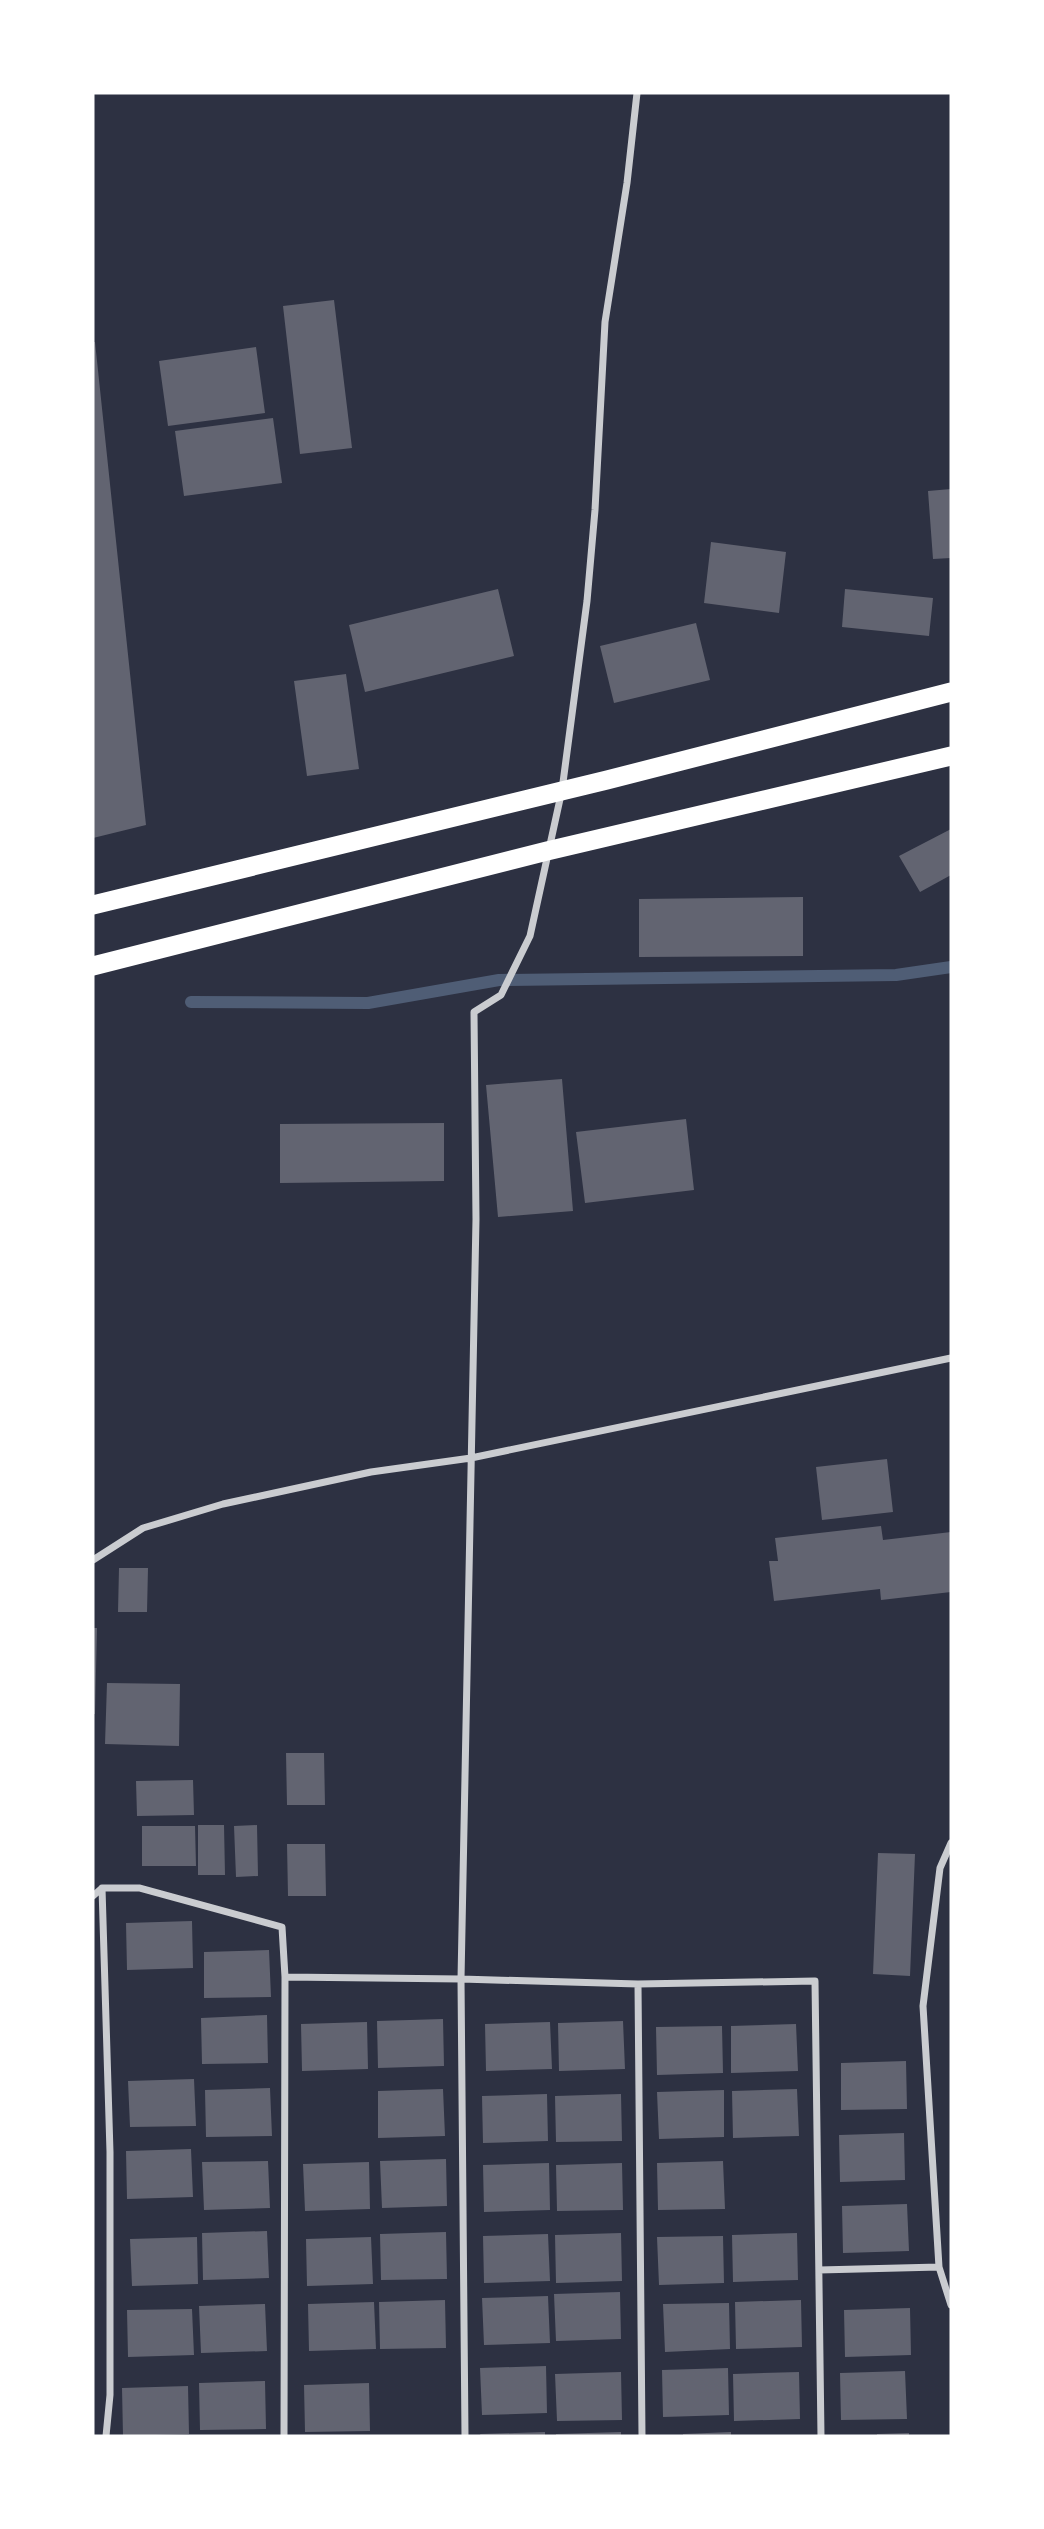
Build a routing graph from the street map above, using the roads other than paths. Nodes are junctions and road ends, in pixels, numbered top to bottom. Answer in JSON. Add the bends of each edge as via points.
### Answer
{"nodes":[{"id":1,"x":637,"y":93,"type":"edge"},
{"id":2,"x":951,"y":692,"type":"edge"},
{"id":3,"x":951,"y":756,"type":"edge"},
{"id":4,"x":562,"y":790,"type":"junction"},
{"id":5,"x":547,"y":851,"type":"junction"},
{"id":6,"x":93,"y":905,"type":"edge"},
{"id":7,"x":93,"y":966,"type":"edge"},
{"id":8,"x":951,"y":1358,"type":"edge"},
{"id":9,"x":471,"y":1458,"type":"junction"},
{"id":10,"x":93,"y":1560,"type":"edge"},
{"id":11,"x":951,"y":1843,"type":"edge"},
{"id":12,"x":102,"y":1888,"type":"junction"},
{"id":13,"x":93,"y":1896,"type":"edge"},
{"id":14,"x":285,"y":1977,"type":"junction"},
{"id":15,"x":461,"y":1979,"type":"junction"},
{"id":16,"x":638,"y":1984,"type":"junction"},
{"id":17,"x":939,"y":2267,"type":"junction"},
{"id":18,"x":819,"y":2270,"type":"junction"},
{"id":19,"x":951,"y":2305,"type":"edge"},
{"id":20,"x":106,"y":2436,"type":"edge"},
{"id":21,"x":284,"y":2436,"type":"edge"},
{"id":22,"x":465,"y":2436,"type":"edge"},
{"id":23,"x":642,"y":2436,"type":"edge"},
{"id":24,"x":821,"y":2436,"type":"edge"}],
"edges":[{"from":1,"to":4,"type":"street","via":[[605,322],[590,575]]},
{"from":2,"to":4,"type":"highway"},
{"from":3,"to":5,"type":"highway"},
{"from":4,"to":5,"type":"street"},
{"from":4,"to":6,"type":"highway"},
{"from":5,"to":7,"type":"highway"},
{"from":5,"to":9,"type":"street","via":[[530,936],[501,995],[474,1012]]},
{"from":8,"to":9,"type":"street"},
{"from":9,"to":10,"type":"street","via":[[371,1472],[223,1504],[143,1528]]},
{"from":9,"to":15,"type":"street"},
{"from":11,"to":17,"type":"street","via":[[940,1868],[923,2006]]},
{"from":12,"to":13,"type":"street"},
{"from":12,"to":14,"type":"street","via":[[140,1888],[282,1927]]},
{"from":12,"to":20,"type":"street","via":[[110,2152]]},
{"from":14,"to":15,"type":"street"},
{"from":14,"to":21,"type":"street"},
{"from":15,"to":16,"type":"street"},
{"from":15,"to":22,"type":"street"},
{"from":16,"to":18,"type":"street","via":[[815,1981]]},
{"from":16,"to":23,"type":"street"},
{"from":17,"to":18,"type":"street"},
{"from":17,"to":19,"type":"street"},
{"from":18,"to":24,"type":"street"}]}
